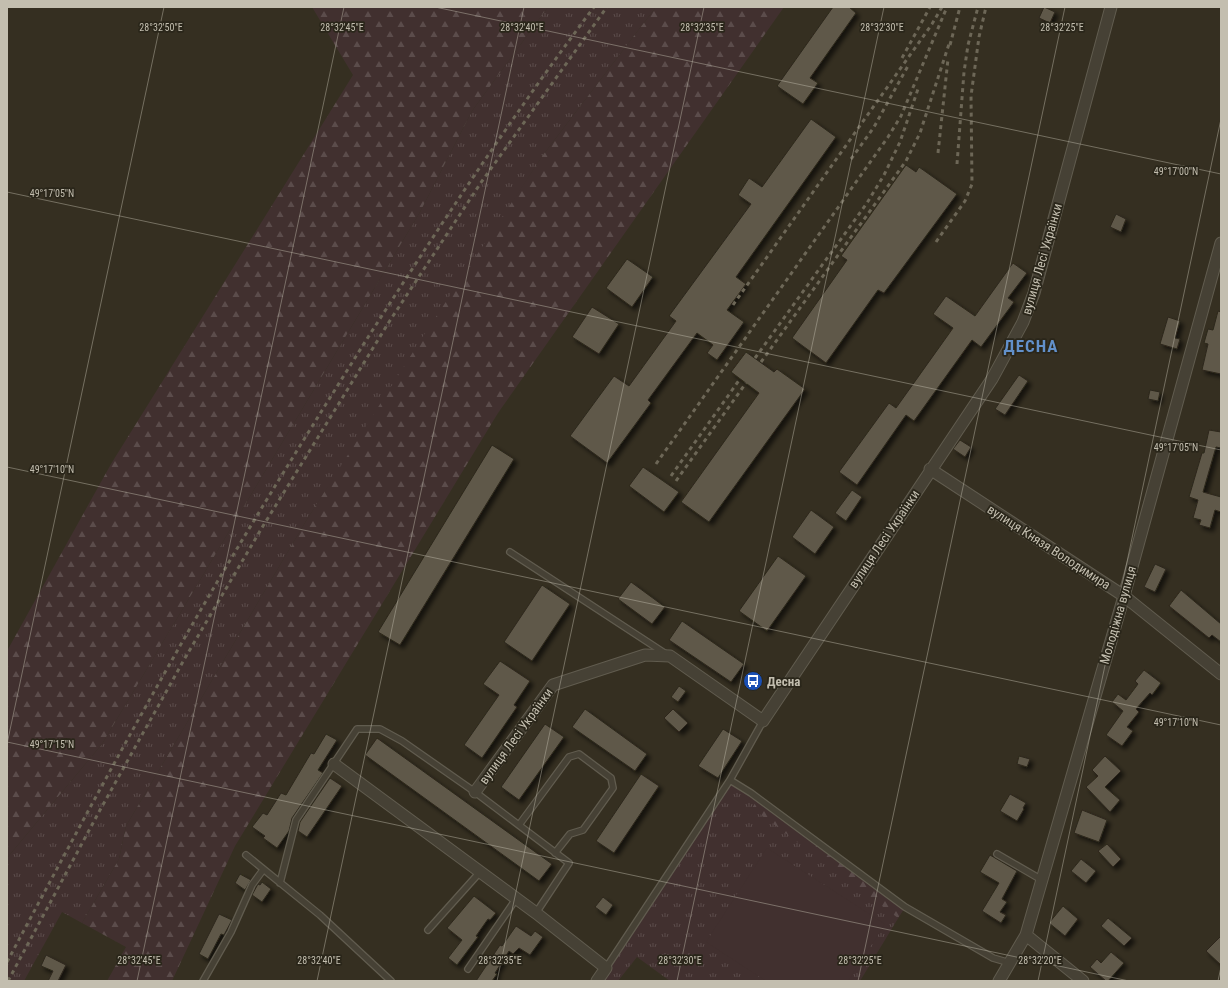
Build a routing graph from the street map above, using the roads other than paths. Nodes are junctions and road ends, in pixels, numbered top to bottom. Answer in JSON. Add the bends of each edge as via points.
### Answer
{"nodes":[{"id":1,"x":1111,"y":7,"type":"edge"},
{"id":2,"x":1221,"y":243,"type":"edge"},
{"id":3,"x":930,"y":469,"type":"junction"},
{"id":4,"x":510,"y":552,"type":"dead end"},
{"id":5,"x":1124,"y":596,"type":"junction"},
{"id":6,"x":670,"y":656,"type":"junction"},
{"id":7,"x":1221,"y":674,"type":"edge"},
{"id":8,"x":763,"y":721,"type":"junction"},
{"id":9,"x":334,"y":764,"type":"junction"},
{"id":10,"x":730,"y":780,"type":"junction"},
{"id":11,"x":475,"y":792,"type":"junction"},
{"id":12,"x":519,"y":825,"type":"junction"},
{"id":13,"x":555,"y":853,"type":"junction"},
{"id":14,"x":997,"y":854,"type":"dead end"},
{"id":15,"x":246,"y":855,"type":"dead end"},
{"id":16,"x":263,"y":870,"type":"junction"},
{"id":17,"x":480,"y":872,"type":"junction"},
{"id":18,"x":1042,"y":880,"type":"junction"},
{"id":19,"x":280,"y":883,"type":"junction"},
{"id":20,"x":516,"y":899,"type":"junction"},
{"id":21,"x":536,"y":913,"type":"junction"},
{"id":22,"x":428,"y":930,"type":"dead end"},
{"id":23,"x":1026,"y":935,"type":"junction"},
{"id":24,"x":1010,"y":963,"type":"junction"},
{"id":25,"x":606,"y":968,"type":"junction"},
{"id":26,"x":468,"y":969,"type":"dead end"},
{"id":27,"x":203,"y":981,"type":"edge"},
{"id":28,"x":391,"y":981,"type":"edge"},
{"id":29,"x":597,"y":981,"type":"edge"},
{"id":30,"x":999,"y":981,"type":"edge"},
{"id":31,"x":1083,"y":981,"type":"edge"}],
"edges":[{"from":1,"to":3,"type":"street","name":"вулиця Лесі Українки","via":[[1029,308],[992,379]]},
{"from":2,"to":5,"type":"street","name":"Молодіжна вулиця"},
{"from":3,"to":5,"type":"street","name":"вулиця Князя Володимира"},
{"from":3,"to":8,"type":"street","name":"вулиця Лесі Українки"},
{"from":4,"to":6,"type":"lane"},
{"from":5,"to":7,"type":"street","name":"вулиця Князя Володимира"},
{"from":5,"to":18,"type":"street","name":"Молодіжна вулиця"},
{"from":6,"to":8,"type":"street"},
{"from":6,"to":11,"type":"street","name":"вулиця Лесі Українки","via":[[645,655],[553,685]]},
{"from":8,"to":10,"type":"lane"},
{"from":9,"to":11,"type":"lane","via":[[357,729],[380,729],[402,741]]},
{"from":9,"to":17,"type":"street"},
{"from":9,"to":19,"type":"lane","via":[[296,820]]},
{"from":10,"to":24,"type":"lane","via":[[904,907],[993,958]]},
{"from":10,"to":25,"type":"lane"},
{"from":11,"to":12,"type":"lane"},
{"from":12,"to":13,"type":"lane"},
{"from":12,"to":13,"type":"lane","via":[[569,757],[579,754],[611,778],[613,788],[583,830],[570,834]]},
{"from":13,"to":21,"type":"lane","via":[[569,863]]},
{"from":14,"to":18,"type":"lane"},
{"from":15,"to":16,"type":"lane"},
{"from":16,"to":19,"type":"lane"},
{"from":16,"to":27,"type":"lane","via":[[252,885],[231,932]]},
{"from":17,"to":20,"type":"street"},
{"from":17,"to":22,"type":"lane"},
{"from":18,"to":23,"type":"street","name":"Молодіжна вулиця"},
{"from":19,"to":28,"type":"lane","via":[[320,915]]},
{"from":20,"to":21,"type":"street"},
{"from":20,"to":26,"type":"lane"},
{"from":21,"to":25,"type":"street"},
{"from":23,"to":24,"type":"street","name":"Молодіжна вулиця"},
{"from":23,"to":31,"type":"street"},
{"from":24,"to":30,"type":"street","name":"Молодіжна вулиця"},
{"from":25,"to":29,"type":"street"}]}
